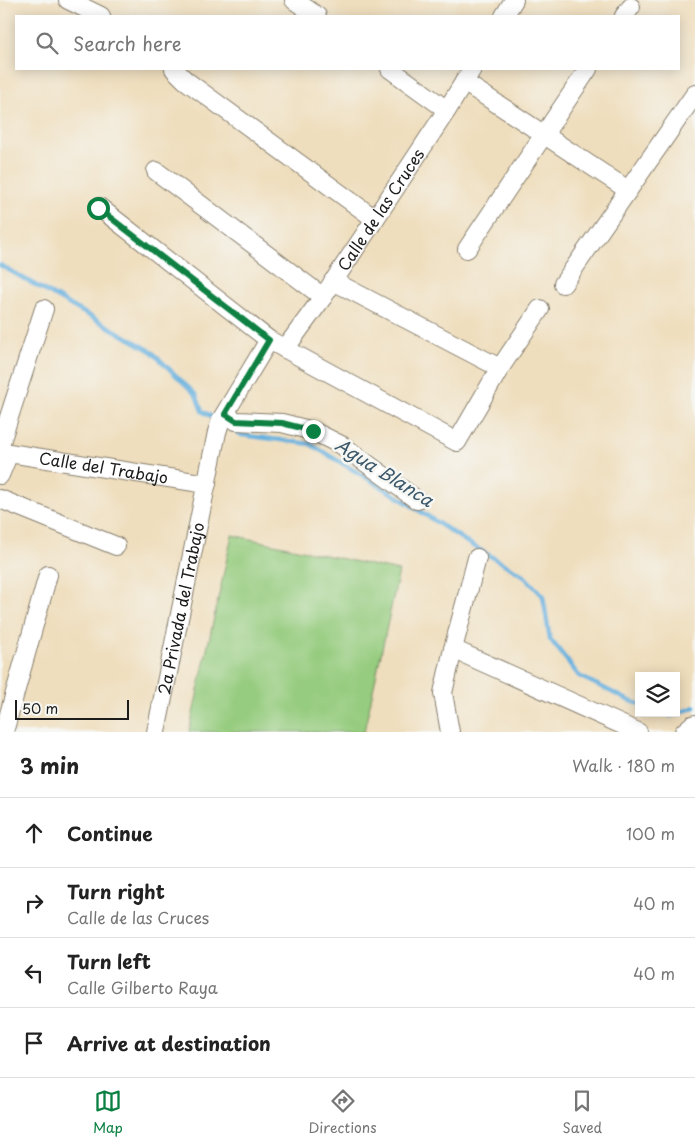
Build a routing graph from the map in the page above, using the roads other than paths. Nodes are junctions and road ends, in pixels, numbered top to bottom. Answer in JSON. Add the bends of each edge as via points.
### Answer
{"nodes":[{"id":1,"x":68,"y":0,"type":"edge"},
{"id":2,"x":294,"y":0,"type":"edge"},
{"id":3,"x":514,"y":0,"type":"edge"},
{"id":4,"x":99,"y":15,"type":"edge"},
{"id":5,"x":316,"y":15,"type":"edge"},
{"id":6,"x":505,"y":15,"type":"edge"},
{"id":7,"x":175,"y":70,"type":"edge"},
{"id":8,"x":391,"y":70,"type":"edge"},
{"id":9,"x":587,"y":70,"type":"edge"},
{"id":10,"x":468,"y":75,"type":"edge"},
{"id":11,"x":695,"y":94,"type":"edge"},
{"id":12,"x":447,"y":110,"type":"junction"},
{"id":13,"x":543,"y":134,"type":"junction"},
{"id":14,"x":156,"y":171,"type":"dead end"},
{"id":15,"x":628,"y":190,"type":"junction"},
{"id":16,"x":98,"y":208,"type":"dead end"},
{"id":17,"x":375,"y":219,"type":"junction"},
{"id":18,"x":467,"y":249,"type":"dead end"},
{"id":19,"x":333,"y":280,"type":"junction"},
{"id":20,"x":564,"y":284,"type":"dead end"},
{"id":21,"x":323,"y":297,"type":"junction"},
{"id":22,"x":44,"y":309,"type":"dead end"},
{"id":23,"x":540,"y":309,"type":"dead end"},
{"id":24,"x":269,"y":340,"type":"junction"},
{"id":25,"x":285,"y":348,"type":"junction"},
{"id":26,"x":500,"y":368,"type":"junction"},
{"id":27,"x":221,"y":422,"type":"junction"},
{"id":28,"x":3,"y":450,"type":"edge"},
{"id":29,"x":0,"y":475,"type":"edge"},
{"id":30,"x":206,"y":484,"type":"junction"},
{"id":31,"x":0,"y":499,"type":"edge"},
{"id":32,"x":417,"y":500,"type":"dead end"},
{"id":33,"x":116,"y":546,"type":"dead end"},
{"id":34,"x":477,"y":558,"type":"dead end"},
{"id":35,"x":48,"y":575,"type":"dead end"},
{"id":36,"x":453,"y":649,"type":"junction"},
{"id":37,"x":695,"y":724,"type":"edge"},
{"id":38,"x":4,"y":732,"type":"edge"},
{"id":39,"x":156,"y":732,"type":"edge"},
{"id":40,"x":450,"y":732,"type":"edge"},
{"id":41,"x":638,"y":732,"type":"edge"},
{"id":42,"x":684,"y":732,"type":"edge"}],
"edges":[{"from":1,"to":4,"type":"street"},
{"from":2,"to":5,"type":"street"},
{"from":3,"to":6,"type":"street"},
{"from":7,"to":17,"type":"street"},
{"from":8,"to":12,"type":"street"},
{"from":9,"to":13,"type":"street"},
{"from":10,"to":12,"type":"street","name":"Calle de las Cruces"},
{"from":10,"to":13,"type":"street"},
{"from":11,"to":15,"type":"street"},
{"from":12,"to":17,"type":"street","name":"Calle de las Cruces"},
{"from":13,"to":15,"type":"street"},
{"from":13,"to":18,"type":"street"},
{"from":14,"to":21,"type":"street"},
{"from":15,"to":20,"type":"street"},
{"from":16,"to":24,"type":"street"},
{"from":17,"to":19,"type":"street","name":"Calle de las Cruces"},
{"from":19,"to":21,"type":"street","name":"Calle de las Cruces"},
{"from":19,"to":26,"type":"street"},
{"from":21,"to":25,"type":"street","name":"Calle de las Cruces"},
{"from":22,"to":28,"type":"street"},
{"from":23,"to":26,"type":"street"},
{"from":24,"to":25,"type":"street"},
{"from":24,"to":27,"type":"street"},
{"from":25,"to":26,"type":"street","via":[[457,442]]},
{"from":27,"to":30,"type":"street"},
{"from":27,"to":32,"type":"street","via":[[282,423],[313,431],[343,446]]},
{"from":28,"to":29,"type":"street"},
{"from":28,"to":30,"type":"street","name":"Calle del Trabajo"},
{"from":30,"to":39,"type":"street","name":"2a Privada del Trabajo"},
{"from":31,"to":33,"type":"street"},
{"from":34,"to":36,"type":"street"},
{"from":35,"to":38,"type":"street"},
{"from":36,"to":40,"type":"street","via":[[443,693]]},
{"from":36,"to":41,"type":"street"},
{"from":37,"to":42,"type":"street"}]}
